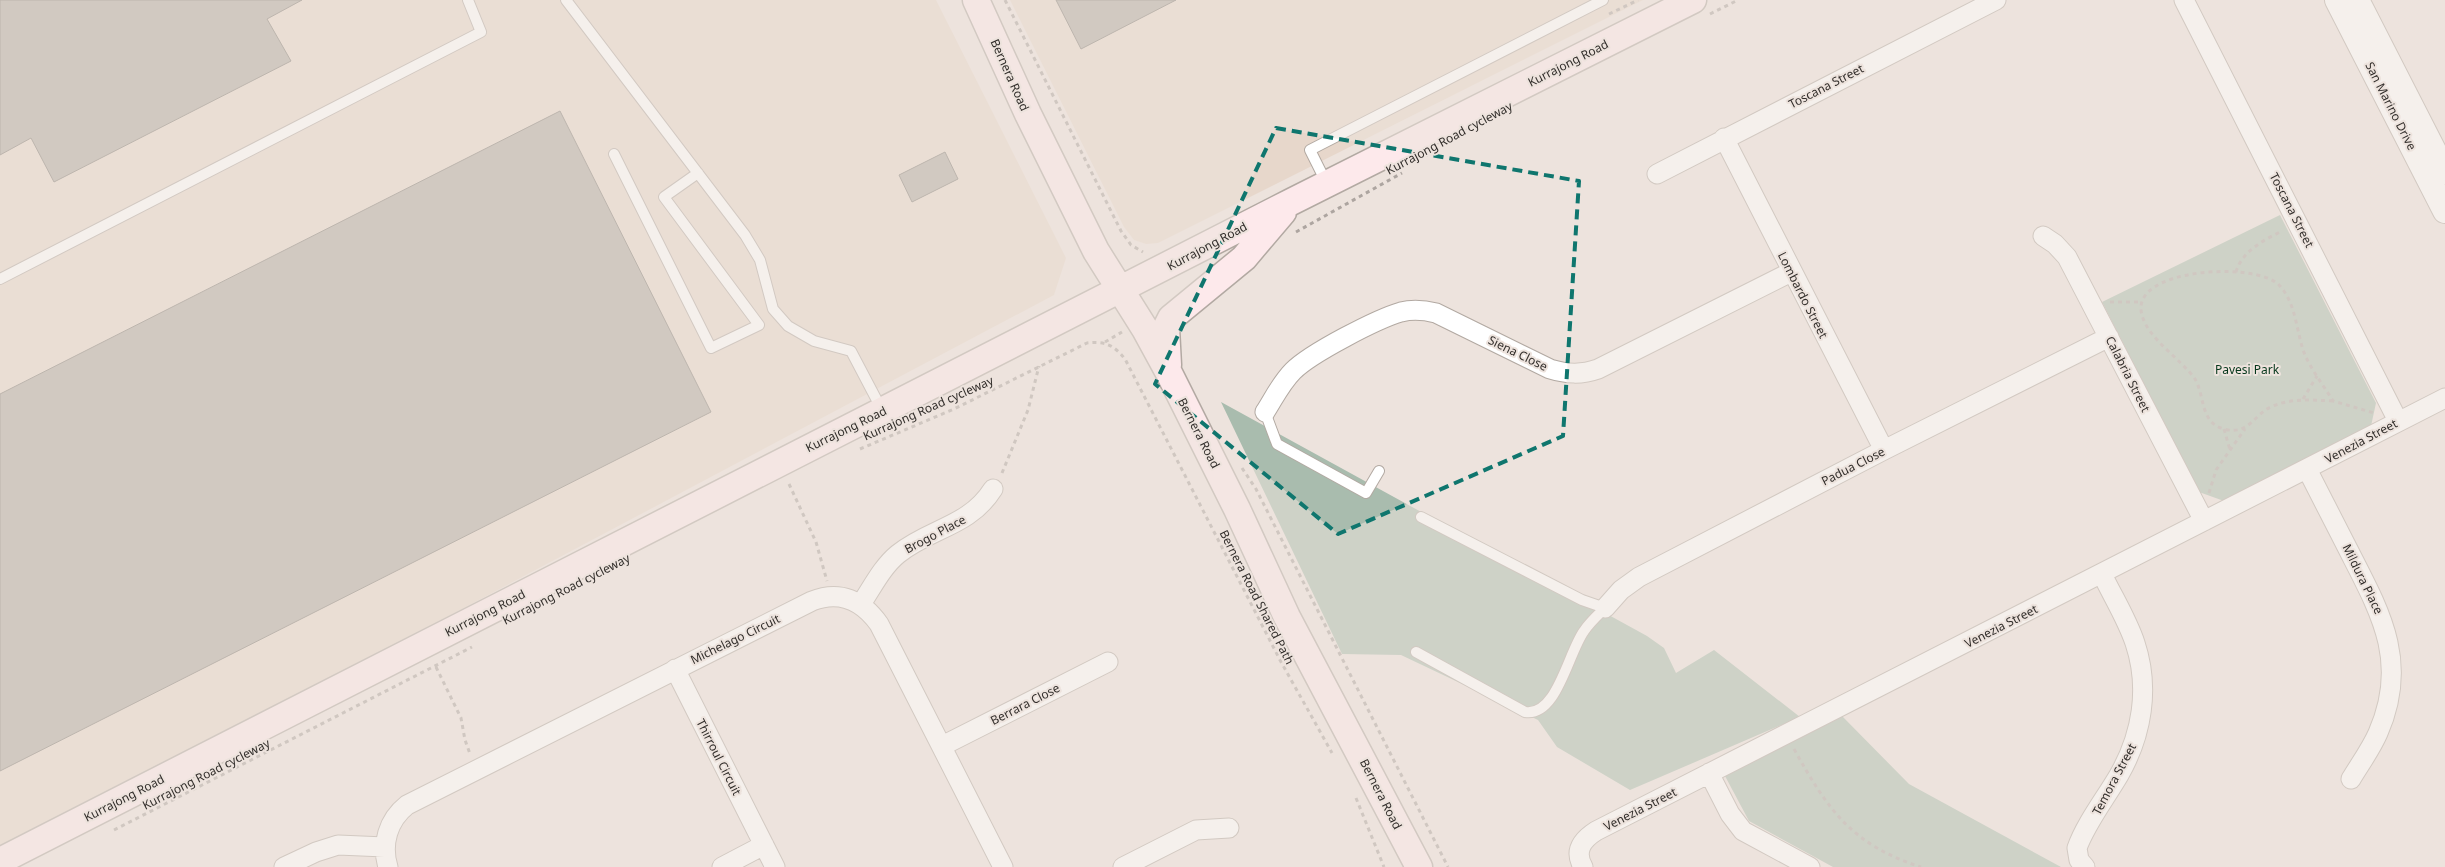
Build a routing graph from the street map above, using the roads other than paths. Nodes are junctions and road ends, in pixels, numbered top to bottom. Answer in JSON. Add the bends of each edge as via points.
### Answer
{"nodes":[{"id":1,"x":468,"y":0,"type":"edge"},
{"id":2,"x":566,"y":0,"type":"edge"},
{"id":3,"x":976,"y":0,"type":"edge"},
{"id":4,"x":1603,"y":0,"type":"edge"},
{"id":5,"x":1996,"y":0,"type":"edge"},
{"id":6,"x":2184,"y":0,"type":"edge"},
{"id":7,"x":2337,"y":0,"type":"edge"},
{"id":8,"x":2358,"y":0,"type":"edge"},
{"id":9,"x":1698,"y":9,"type":"edge"},
{"id":10,"x":1724,"y":138,"type":"junction"},
{"id":11,"x":614,"y":154,"type":"dead end"},
{"id":12,"x":2445,"y":172,"type":"edge"},
{"id":13,"x":698,"y":173,"type":"junction"},
{"id":14,"x":1657,"y":174,"type":"dead end"},
{"id":15,"x":1327,"y":184,"type":"junction"},
{"id":16,"x":1291,"y":202,"type":"junction"},
{"id":17,"x":2445,"y":211,"type":"edge"},
{"id":18,"x":2043,"y":236,"type":"dead end"},
{"id":19,"x":1791,"y":272,"type":"junction"},
{"id":20,"x":0,"y":279,"type":"edge"},
{"id":21,"x":1119,"y":291,"type":"junction"},
{"id":22,"x":2109,"y":337,"type":"junction"},
{"id":23,"x":1169,"y":374,"type":"junction"},
{"id":24,"x":2445,"y":398,"type":"edge"},
{"id":25,"x":882,"y":411,"type":"junction"},
{"id":26,"x":1265,"y":412,"type":"joint"},
{"id":27,"x":2398,"y":421,"type":"junction"},
{"id":28,"x":1884,"y":450,"type":"junction"},
{"id":29,"x":2307,"y":469,"type":"junction"},
{"id":30,"x":1379,"y":470,"type":"dead end"},
{"id":31,"x":993,"y":489,"type":"road end"},
{"id":32,"x":1421,"y":517,"type":"dead end"},
{"id":33,"x":2204,"y":520,"type":"junction"},
{"id":34,"x":2102,"y":574,"type":"junction"},
{"id":35,"x":861,"y":604,"type":"junction"},
{"id":36,"x":1605,"y":608,"type":"junction"},
{"id":37,"x":1416,"y":652,"type":"dead end"},
{"id":38,"x":1108,"y":662,"type":"dead end"},
{"id":39,"x":675,"y":668,"type":"junction"},
{"id":40,"x":942,"y":746,"type":"junction"},
{"id":41,"x":1709,"y":774,"type":"junction"},
{"id":42,"x":2351,"y":779,"type":"dead end"},
{"id":43,"x":1229,"y":828,"type":"dead end"},
{"id":44,"x":764,"y":845,"type":"junction"},
{"id":45,"x":385,"y":847,"type":"junction"},
{"id":46,"x":0,"y":861,"type":"edge"},
{"id":47,"x":284,"y":867,"type":"edge"},
{"id":48,"x":388,"y":867,"type":"edge"},
{"id":49,"x":722,"y":867,"type":"edge"},
{"id":50,"x":775,"y":867,"type":"edge"},
{"id":51,"x":1003,"y":867,"type":"edge"},
{"id":52,"x":1123,"y":867,"type":"edge"},
{"id":53,"x":1419,"y":867,"type":"edge"},
{"id":54,"x":1583,"y":867,"type":"edge"},
{"id":55,"x":1810,"y":867,"type":"edge"},
{"id":56,"x":2085,"y":867,"type":"edge"}],
"edges":[{"from":1,"to":20,"type":"lane","via":[[481,32]]},
{"from":2,"to":13,"type":"lane"},
{"from":3,"to":21,"type":"main road","name":"Bernera Road","via":[[1028,114]]},
{"from":4,"to":15,"type":"lane","via":[[1310,150]]},
{"from":5,"to":10,"type":"street","name":"Toscana Street"},
{"from":6,"to":27,"type":"street","name":"Toscana Street"},
{"from":7,"to":17,"type":"street","name":"San Marino Drive"},
{"from":8,"to":12,"type":"street","name":"San Marino Drive"},
{"from":9,"to":15,"type":"main road","name":"Kurrajong Road"},
{"from":10,"to":14,"type":"street","name":"Toscana Street"},
{"from":10,"to":19,"type":"street","name":"Lombardo Street"},
{"from":11,"to":13,"type":"lane","via":[[712,348],[760,325],[664,197]]},
{"from":13,"to":25,"type":"lane","via":[[745,234],[760,260],[773,309],[788,326],[814,341],[851,351]]},
{"from":15,"to":16,"type":"main road","name":"Kurrajong Road"},
{"from":16,"to":21,"type":"main road","name":"Kurrajong Road"},
{"from":16,"to":23,"type":"main road","via":[[1244,258],[1171,318],[1166,328]]},
{"from":18,"to":22,"type":"street","name":"Calabria Street","via":[[2067,257]]},
{"from":19,"to":26,"type":"street","name":"Siena Close","via":[[1586,373],[1562,373],[1550,369],[1436,313],[1426,310],[1401,312],[1320,351],[1301,364],[1281,385]]},
{"from":19,"to":28,"type":"street","name":"Lombardo Street"},
{"from":21,"to":23,"type":"main road","name":"Bernera Road"},
{"from":21,"to":25,"type":"main road","name":"Kurrajong Road"},
{"from":22,"to":28,"type":"street","name":"Padua Close"},
{"from":22,"to":33,"type":"street","name":"Calabria Street"},
{"from":23,"to":53,"type":"main road","name":"Bernera Road","via":[[1287,617]]},
{"from":24,"to":27,"type":"street","name":"Venezia Street"},
{"from":25,"to":46,"type":"main road","name":"Kurrajong Road"},
{"from":26,"to":30,"type":"lane","via":[[1277,444],[1366,493]]},
{"from":27,"to":29,"type":"street","name":"Venezia Street"},
{"from":28,"to":36,"type":"street","name":"Padua Close","via":[[1639,577],[1620,590]]},
{"from":29,"to":33,"type":"street","name":"Venezia Street"},
{"from":29,"to":42,"type":"street","name":"Mildura Place","via":[[2376,604],[2389,644],[2391,675],[2384,714],[2376,738]]},
{"from":31,"to":35,"type":"street","name":"Brogo Place","via":[[985,502],[966,518],[898,554],[886,566]]},
{"from":32,"to":36,"type":"lane","via":[[1582,600]]},
{"from":33,"to":34,"type":"street","name":"Venezia Street"},
{"from":34,"to":41,"type":"street","name":"Venezia Street"},
{"from":34,"to":56,"type":"street","name":"Temora Street","via":[[2135,642],[2142,697],[2137,733],[2128,758],[2077,848],[2079,860]]},
{"from":35,"to":39,"type":"street","name":"Michelago Circuit","via":[[845,597],[831,596],[812,601]]},
{"from":35,"to":40,"type":"street","name":"Michelago Circuit","via":[[879,624]]},
{"from":36,"to":37,"type":"lane","via":[[1584,631],[1548,704],[1533,713],[1525,712]]},
{"from":38,"to":40,"type":"street","name":"Berrara Close"},
{"from":39,"to":44,"type":"street","name":"Thirroul Circuit"},
{"from":39,"to":45,"type":"street","name":"Michelago Circuit","via":[[400,810],[390,827]]},
{"from":40,"to":51,"type":"street","name":"Michelago Circuit"},
{"from":41,"to":54,"type":"street","name":"Venezia Street","via":[[1586,837],[1579,851]]},
{"from":41,"to":55,"type":"street","via":[[1743,831]]},
{"from":43,"to":52,"type":"street","via":[[1196,830]]},
{"from":44,"to":49,"type":"street"},
{"from":44,"to":50,"type":"street","name":"Thirroul Circuit"},
{"from":45,"to":47,"type":"street","via":[[338,845]]},
{"from":45,"to":48,"type":"street","name":"Michelago Circuit"}]}
